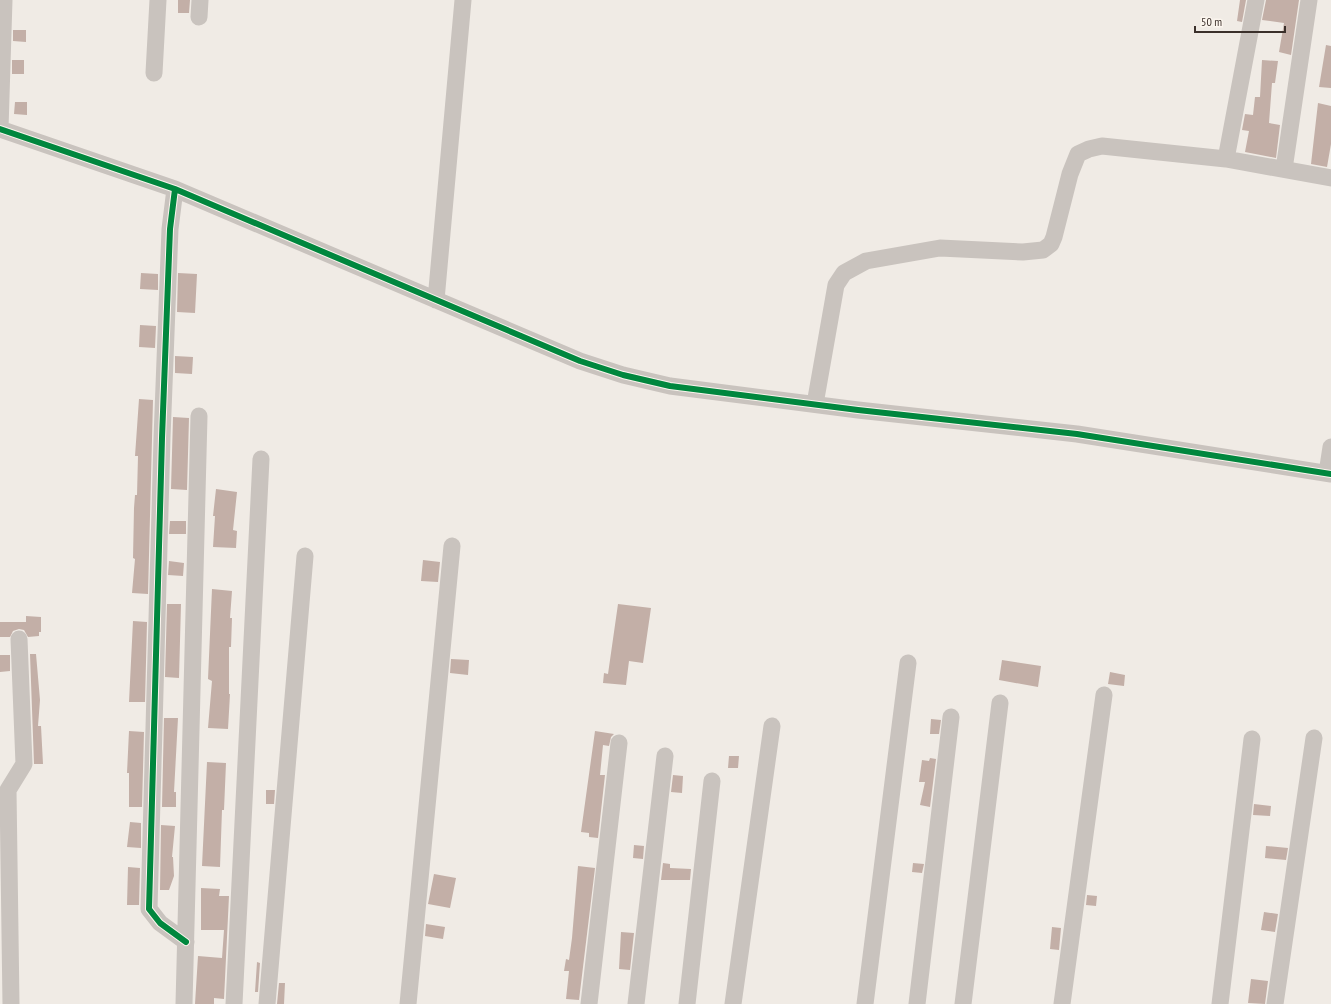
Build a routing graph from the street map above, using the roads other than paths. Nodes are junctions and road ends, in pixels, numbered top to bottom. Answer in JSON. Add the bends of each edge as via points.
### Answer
{"nodes":[{"id":1,"x":4,"y":0,"type":"edge"},
{"id":2,"x":158,"y":0,"type":"edge"},
{"id":3,"x":200,"y":0,"type":"edge"},
{"id":4,"x":463,"y":0,"type":"edge"},
{"id":5,"x":1256,"y":0,"type":"edge"},
{"id":6,"x":1309,"y":0,"type":"edge"},
{"id":7,"x":199,"y":17,"type":"dead end"},
{"id":8,"x":154,"y":73,"type":"dead end"},
{"id":9,"x":0,"y":129,"type":"edge"},
{"id":10,"x":1226,"y":159,"type":"junction"},
{"id":11,"x":1284,"y":169,"type":"junction"},
{"id":12,"x":1331,"y":178,"type":"edge"},
{"id":13,"x":173,"y":203,"type":"junction"},
{"id":14,"x":436,"y":300,"type":"junction"},
{"id":15,"x":815,"y":404,"type":"junction"},
{"id":16,"x":199,"y":416,"type":"dead end"},
{"id":17,"x":1331,"y":448,"type":"edge"},
{"id":18,"x":261,"y":459,"type":"dead end"},
{"id":19,"x":1329,"y":474,"type":"edge"},
{"id":20,"x":452,"y":546,"type":"dead end"},
{"id":21,"x":305,"y":556,"type":"dead end"},
{"id":22,"x":19,"y":639,"type":"dead end"},
{"id":23,"x":908,"y":663,"type":"dead end"},
{"id":24,"x":1104,"y":694,"type":"dead end"},
{"id":25,"x":1000,"y":703,"type":"dead end"},
{"id":26,"x":952,"y":717,"type":"dead end"},
{"id":27,"x":772,"y":726,"type":"dead end"},
{"id":28,"x":1314,"y":738,"type":"dead end"},
{"id":29,"x":1252,"y":740,"type":"dead end"},
{"id":30,"x":619,"y":743,"type":"dead end"},
{"id":31,"x":665,"y":756,"type":"dead end"},
{"id":32,"x":712,"y":781,"type":"dead end"},
{"id":33,"x":186,"y":942,"type":"junction"},
{"id":34,"x":11,"y":1004,"type":"edge"},
{"id":35,"x":184,"y":1004,"type":"edge"},
{"id":36,"x":234,"y":1004,"type":"edge"},
{"id":37,"x":267,"y":1004,"type":"edge"},
{"id":38,"x":408,"y":1004,"type":"edge"},
{"id":39,"x":589,"y":1004,"type":"edge"},
{"id":40,"x":636,"y":1004,"type":"edge"},
{"id":41,"x":687,"y":1004,"type":"edge"},
{"id":42,"x":733,"y":1004,"type":"edge"},
{"id":43,"x":865,"y":1004,"type":"edge"},
{"id":44,"x":917,"y":1004,"type":"edge"},
{"id":45,"x":964,"y":1004,"type":"edge"},
{"id":46,"x":1062,"y":1004,"type":"edge"},
{"id":47,"x":1220,"y":1004,"type":"edge"},
{"id":48,"x":1275,"y":1004,"type":"edge"}],
"edges":[{"from":1,"to":9,"type":"street"},
{"from":2,"to":8,"type":"street"},
{"from":3,"to":7,"type":"street"},
{"from":4,"to":14,"type":"street"},
{"from":5,"to":10,"type":"street"},
{"from":6,"to":11,"type":"street"},
{"from":9,"to":13,"type":"street"},
{"from":10,"to":11,"type":"street"},
{"from":10,"to":15,"type":"street","via":[[1102,146],[1089,149],[1078,154],[1070,174],[1054,237],[1051,244],[1042,250],[1023,252],[940,248],[866,261],[854,267],[844,273],[836,285]]},
{"from":11,"to":12,"type":"street"},
{"from":13,"to":14,"type":"street"},
{"from":13,"to":33,"type":"street","via":[[162,438],[149,909],[160,923]]},
{"from":14,"to":15,"type":"street","via":[[580,361],[623,375],[670,386]]},
{"from":15,"to":19,"type":"street","via":[[1077,434]]},
{"from":16,"to":33,"type":"street"},
{"from":17,"to":19,"type":"street"},
{"from":18,"to":36,"type":"street"},
{"from":20,"to":38,"type":"street"},
{"from":21,"to":37,"type":"street"},
{"from":22,"to":34,"type":"street","via":[[24,764],[8,790]]},
{"from":23,"to":43,"type":"street"},
{"from":24,"to":46,"type":"street"},
{"from":25,"to":45,"type":"street"},
{"from":26,"to":44,"type":"street"},
{"from":27,"to":42,"type":"street"},
{"from":28,"to":48,"type":"street"},
{"from":29,"to":47,"type":"street"},
{"from":30,"to":39,"type":"street"},
{"from":31,"to":40,"type":"street"},
{"from":32,"to":41,"type":"street"},
{"from":33,"to":35,"type":"street"}]}
